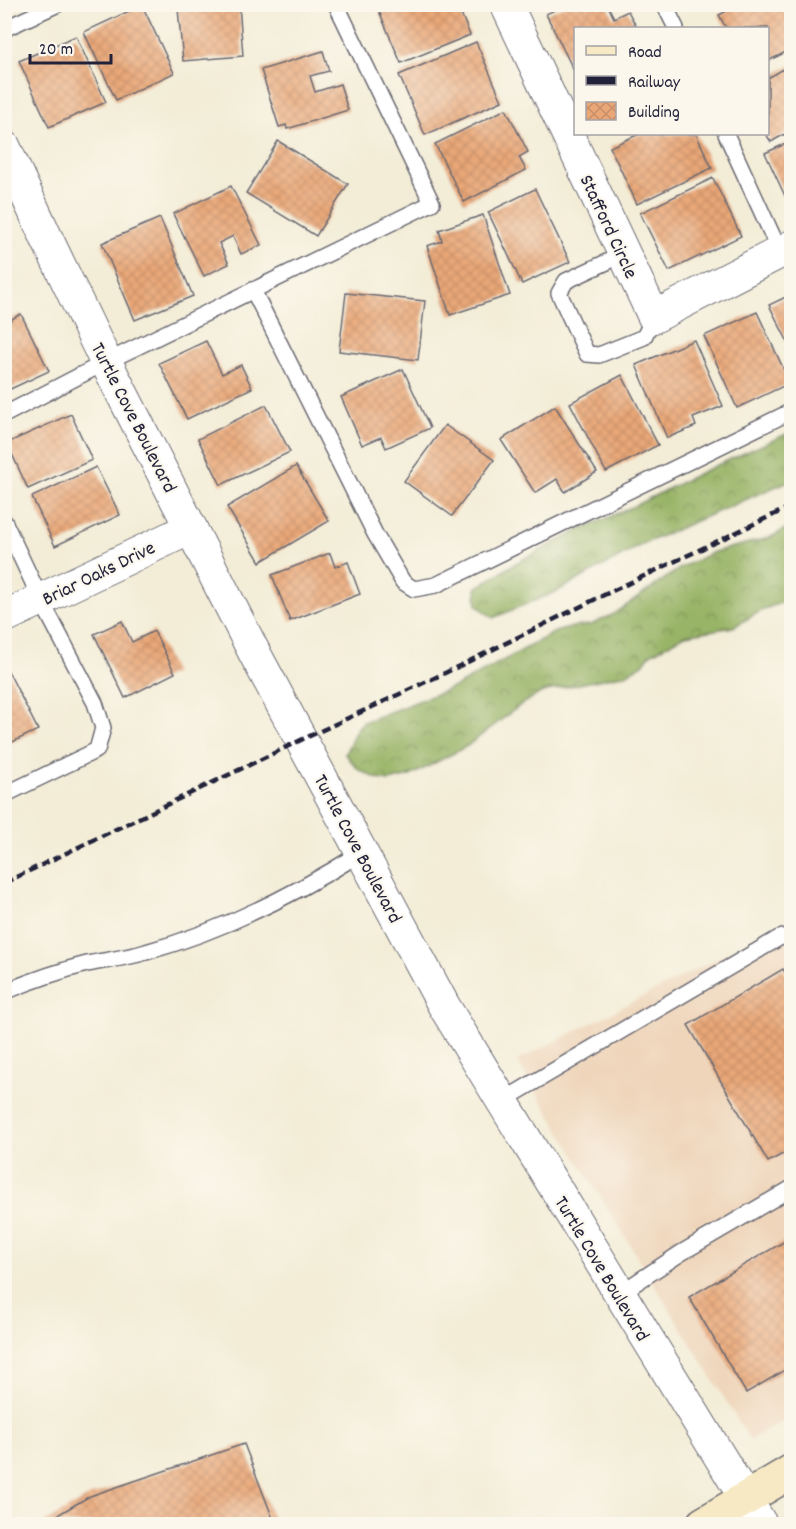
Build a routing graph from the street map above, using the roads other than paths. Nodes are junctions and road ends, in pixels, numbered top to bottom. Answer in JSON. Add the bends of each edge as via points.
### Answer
{"nodes":[{"id":1,"x":58,"y":4,"type":"edge"},
{"id":2,"x":336,"y":4,"type":"edge"},
{"id":3,"x":506,"y":4,"type":"edge"},
{"id":4,"x":664,"y":4,"type":"edge"},
{"id":5,"x":676,"y":27,"type":"edge"},
{"id":6,"x":4,"y":29,"type":"edge"},
{"id":7,"x":727,"y":135,"type":"edge"},
{"id":8,"x":4,"y":146,"type":"edge"},
{"id":9,"x":786,"y":249,"type":"edge"},
{"id":10,"x":624,"y":254,"type":"junction"},
{"id":11,"x":253,"y":290,"type":"junction"},
{"id":12,"x":654,"y":317,"type":"junction"},
{"id":13,"x":106,"y":362,"type":"junction"},
{"id":14,"x":792,"y":411,"type":"edge"},
{"id":15,"x":4,"y":415,"type":"edge"},
{"id":16,"x":4,"y":521,"type":"edge"},
{"id":17,"x":191,"y":528,"type":"junction"},
{"id":18,"x":41,"y":600,"type":"junction"},
{"id":19,"x":4,"y":617,"type":"edge"},
{"id":20,"x":4,"y":795,"type":"edge"},
{"id":21,"x":362,"y":853,"type":"junction"},
{"id":22,"x":792,"y":935,"type":"edge"},
{"id":23,"x":4,"y":992,"type":"edge"},
{"id":24,"x":502,"y":1101,"type":"junction"},
{"id":25,"x":792,"y":1188,"type":"edge"},
{"id":26,"x":619,"y":1294,"type":"junction"},
{"id":27,"x":792,"y":1471,"type":"edge"},
{"id":28,"x":753,"y":1512,"type":"edge"},
{"id":29,"x":703,"y":1524,"type":"edge"}],
"edges":[{"from":1,"to":6,"type":"lane"},
{"from":2,"to":11,"type":"lane","via":[[432,203]]},
{"from":3,"to":10,"type":"street","name":"Stafford Circle"},
{"from":4,"to":5,"type":"lane"},
{"from":7,"to":9,"type":"lane"},
{"from":8,"to":13,"type":"street","name":"Turtle Cove Boulevard"},
{"from":9,"to":12,"type":"street"},
{"from":10,"to":12,"type":"street","name":"Stafford Circle"},
{"from":10,"to":12,"type":"lane","via":[[566,281],[559,293],[587,354],[599,355],[644,337]]},
{"from":11,"to":13,"type":"lane"},
{"from":11,"to":14,"type":"lane","via":[[375,534],[403,582],[414,589],[436,585]]},
{"from":13,"to":15,"type":"lane"},
{"from":13,"to":17,"type":"street","name":"Turtle Cove Boulevard"},
{"from":16,"to":18,"type":"lane"},
{"from":17,"to":18,"type":"street","name":"Briar Oaks Drive"},
{"from":17,"to":21,"type":"street","name":"Turtle Cove Boulevard"},
{"from":18,"to":19,"type":"street","name":"Briar Oaks Drive"},
{"from":18,"to":20,"type":"lane","via":[[104,728],[97,750]]},
{"from":21,"to":23,"type":"lane","via":[[320,879],[221,927],[145,953],[32,980]]},
{"from":21,"to":24,"type":"street","name":"Turtle Cove Boulevard","via":[[444,1006]]},
{"from":22,"to":24,"type":"lane","via":[[779,938]]},
{"from":24,"to":26,"type":"street","name":"Turtle Cove Boulevard"},
{"from":25,"to":26,"type":"lane"},
{"from":26,"to":28,"type":"street","name":"Turtle Cove Boulevard"},
{"from":27,"to":28,"type":"main road"},
{"from":28,"to":29,"type":"main road"}]}
